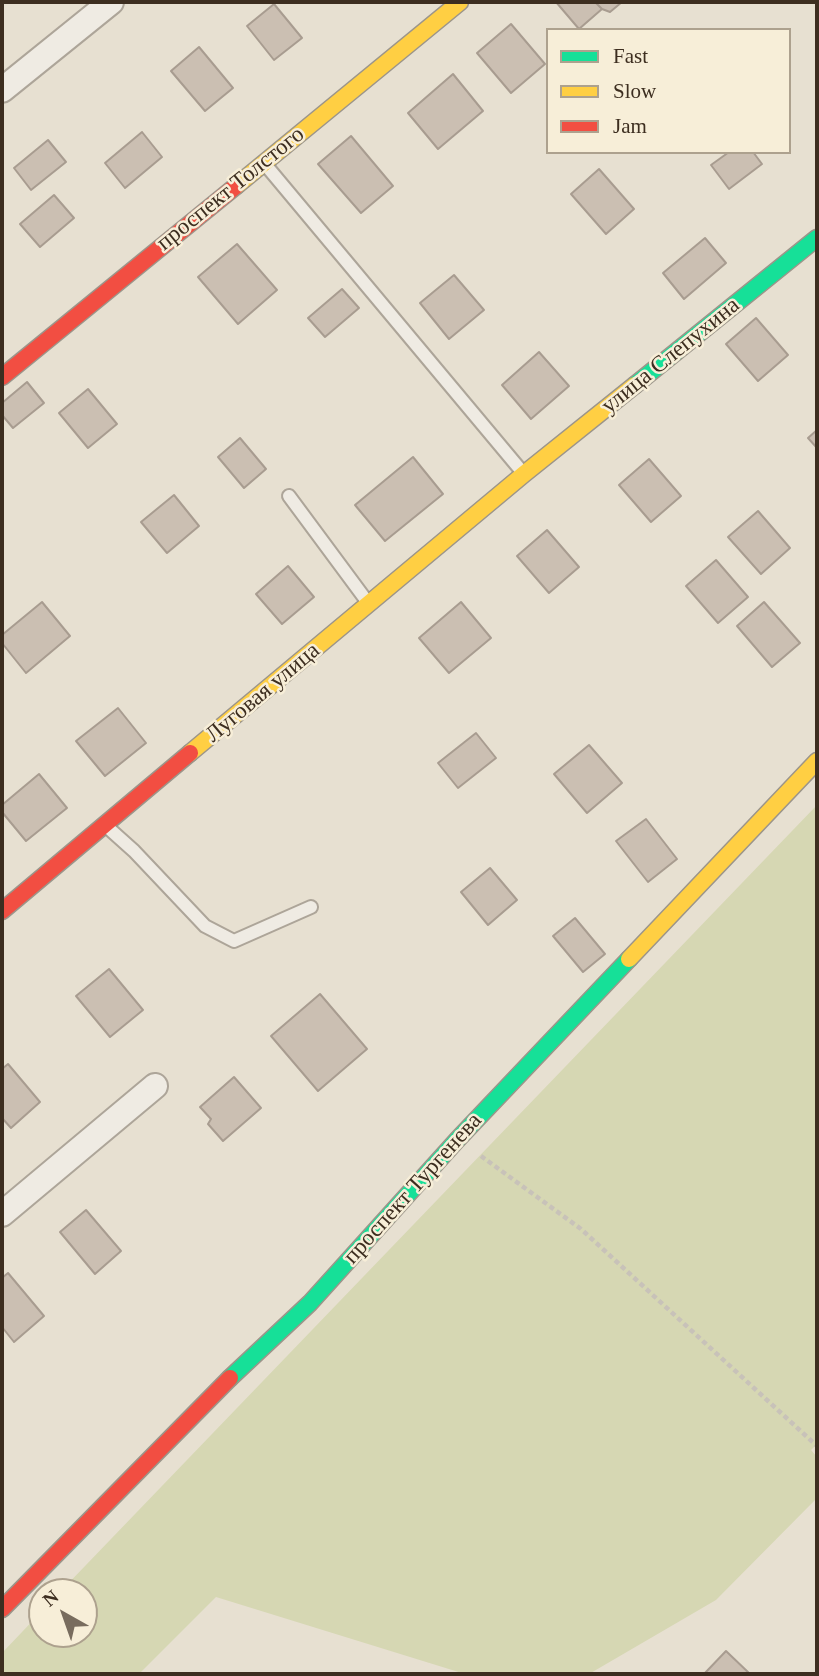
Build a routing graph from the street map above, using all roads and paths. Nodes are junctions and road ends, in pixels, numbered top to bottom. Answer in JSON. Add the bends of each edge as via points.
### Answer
{"nodes":[{"id":1,"x":111,"y":2,"type":"edge"},
{"id":2,"x":460,"y":2,"type":"edge"},
{"id":3,"x":2,"y":90,"type":"edge"},
{"id":4,"x":264,"y":162,"type":"junction"},
{"id":5,"x":817,"y":238,"type":"edge"},
{"id":6,"x":2,"y":377,"type":"edge"},
{"id":7,"x":524,"y":474,"type":"junction"},
{"id":8,"x":289,"y":496,"type":"dead end"},
{"id":9,"x":369,"y":604,"type":"junction"},
{"id":10,"x":817,"y":761,"type":"edge"},
{"id":11,"x":104,"y":825,"type":"junction"},
{"id":12,"x":311,"y":907,"type":"dead end"},
{"id":13,"x":2,"y":911,"type":"edge"},
{"id":14,"x":155,"y":1086,"type":"dead end"},
{"id":15,"x":457,"y":1140,"type":"junction"},
{"id":16,"x":2,"y":1214,"type":"edge"},
{"id":17,"x":817,"y":1446,"type":"edge"},
{"id":18,"x":2,"y":1609,"type":"edge"}],
"edges":[{"from":1,"to":3,"type":"street"},
{"from":2,"to":4,"type":"street","name":"проспект Толстого"},
{"from":4,"to":6,"type":"street","name":"проспект Толстого"},
{"from":4,"to":7,"type":"lane"},
{"from":5,"to":7,"type":"street","name":"улица Слепухина"},
{"from":7,"to":9,"type":"street","name":"Луговая улица"},
{"from":8,"to":9,"type":"lane"},
{"from":9,"to":11,"type":"street","name":"Луговая улица"},
{"from":10,"to":15,"type":"street","name":"проспект Тургенева"},
{"from":11,"to":12,"type":"lane","via":[[205,926],[234,941]]},
{"from":11,"to":13,"type":"street","name":"Луговая улица"},
{"from":14,"to":16,"type":"street"},
{"from":15,"to":17,"type":"path","via":[[581,1229]]},
{"from":15,"to":18,"type":"street","name":"проспект Тургенева","via":[[310,1303],[211,1396]]}]}
